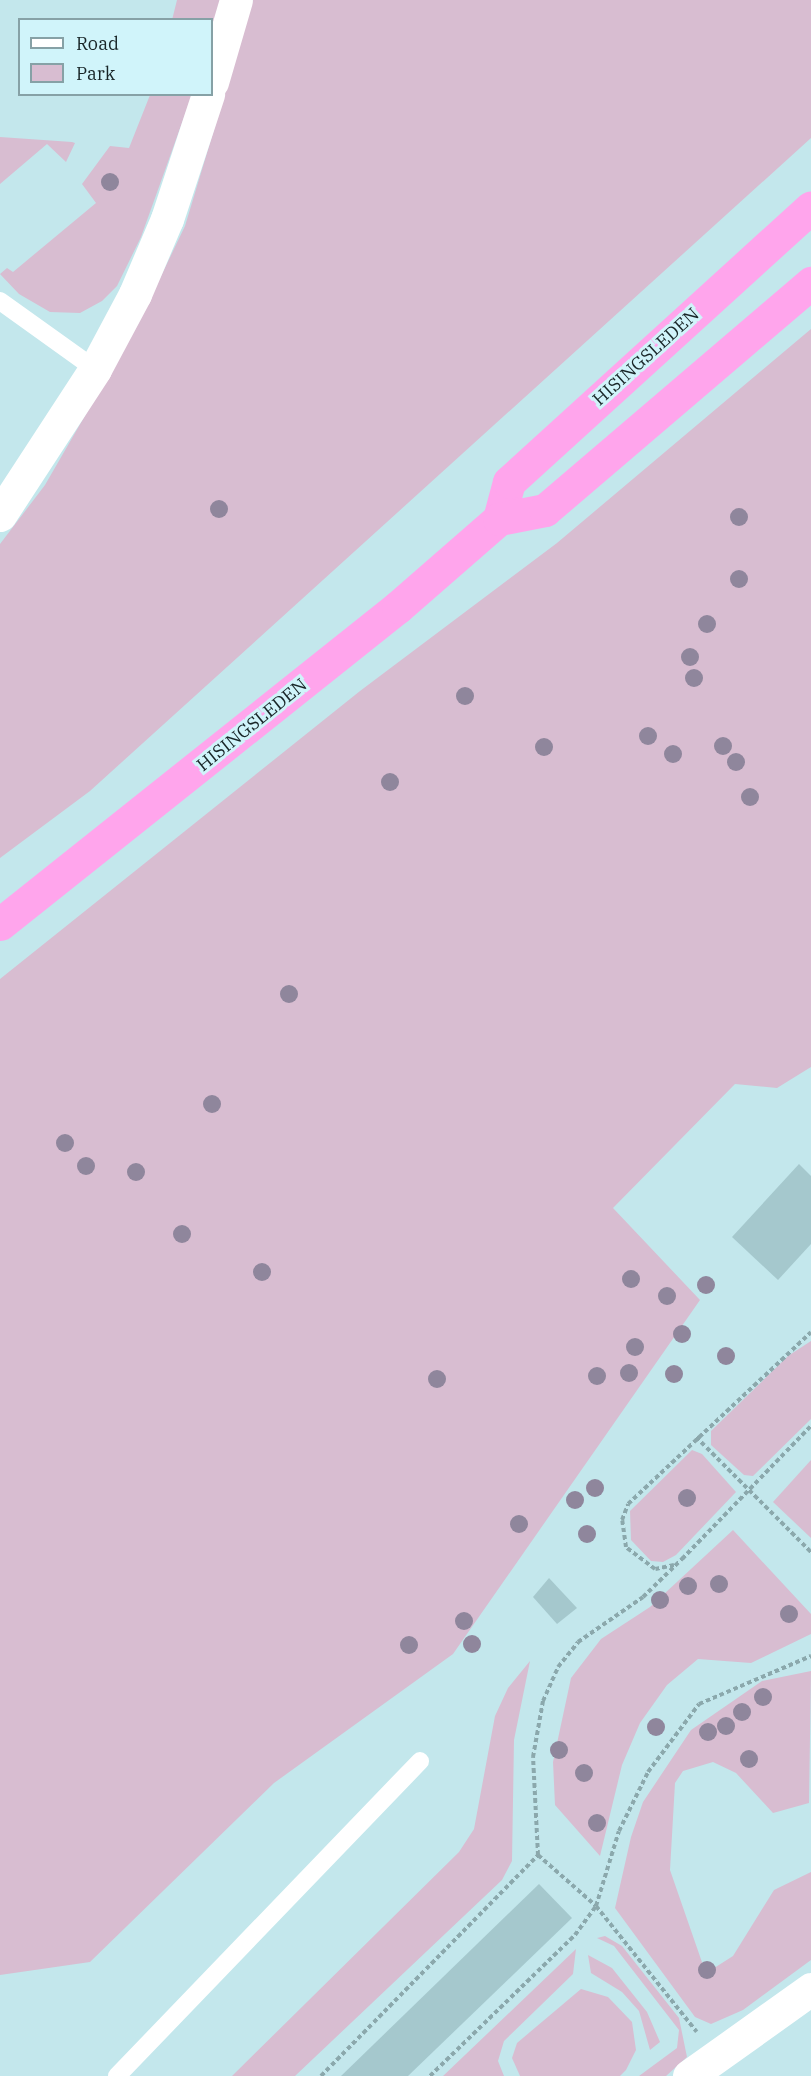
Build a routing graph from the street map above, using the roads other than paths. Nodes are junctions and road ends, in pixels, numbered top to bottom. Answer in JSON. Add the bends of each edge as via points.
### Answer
{"nodes":[{"id":1,"x":236,"y":0,"type":"edge"},
{"id":2,"x":213,"y":79,"type":"edge"},
{"id":3,"x":207,"y":96,"type":"edge"},
{"id":4,"x":811,"y":207,"type":"edge"},
{"id":5,"x":811,"y":283,"type":"edge"},
{"id":6,"x":0,"y":301,"type":"edge"},
{"id":7,"x":95,"y":369,"type":"junction"},
{"id":8,"x":0,"y":514,"type":"edge"},
{"id":9,"x":499,"y":519,"type":"junction"},
{"id":10,"x":0,"y":924,"type":"edge"},
{"id":11,"x":420,"y":1761,"type":"dead end"},
{"id":12,"x":811,"y":1989,"type":"edge"},
{"id":13,"x":117,"y":2076,"type":"edge"},
{"id":14,"x":689,"y":2076,"type":"edge"}],
"edges":[{"from":1,"to":2,"type":"street"},
{"from":3,"to":7,"type":"street","via":[[167,219]]},
{"from":4,"to":9,"type":"highway","name":"HISINGSLEDEN","via":[[509,482]]},
{"from":5,"to":9,"type":"highway","name":"HISINGSLEDEN","via":[[545,510]]},
{"from":6,"to":7,"type":"lane"},
{"from":7,"to":8,"type":"street"},
{"from":9,"to":10,"type":"highway","name":"HISINGSLEDEN","via":[[380,622]]},
{"from":11,"to":13,"type":"lane"},
{"from":12,"to":14,"type":"street"}]}
